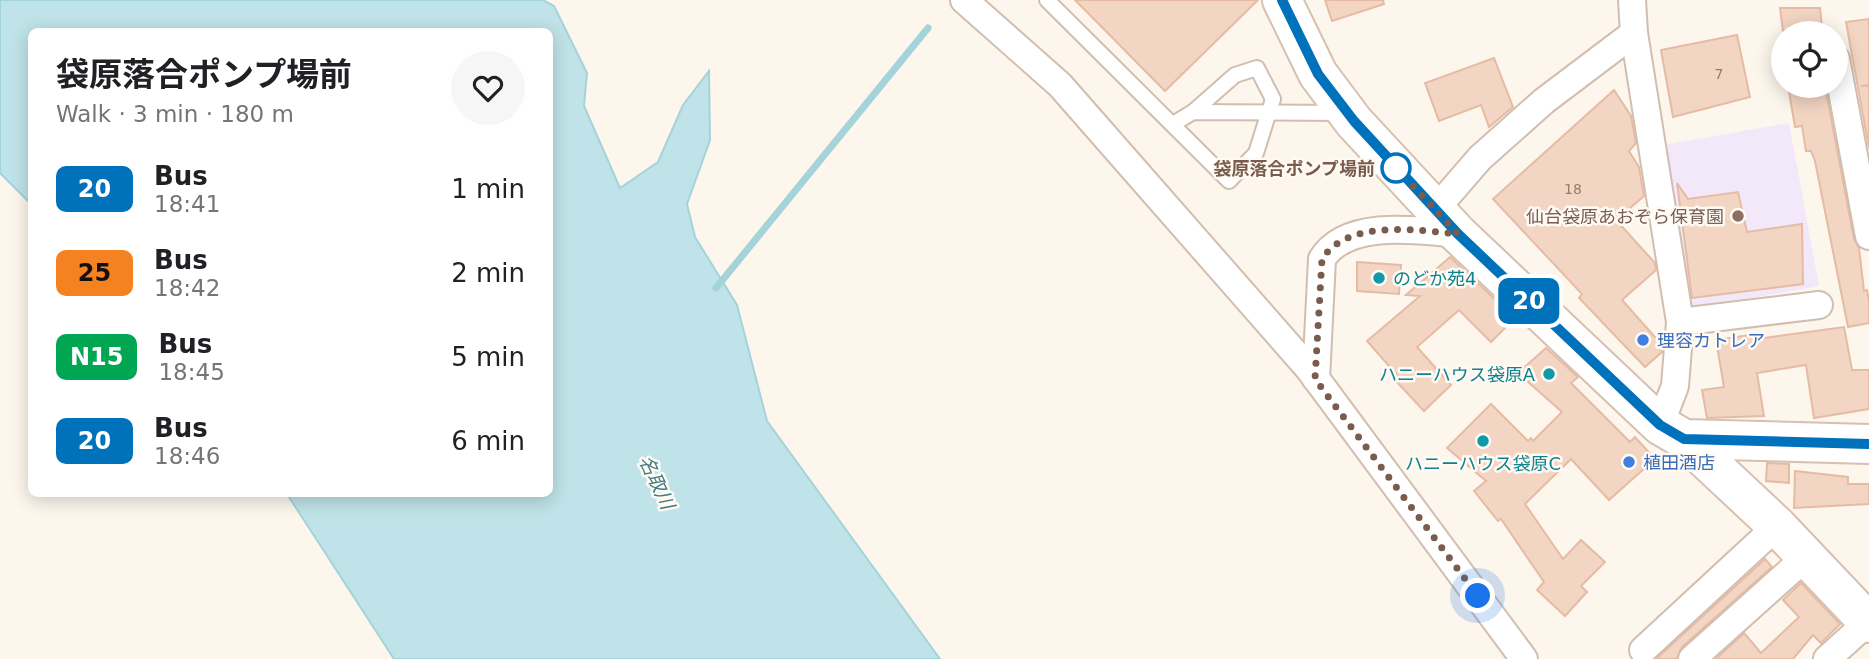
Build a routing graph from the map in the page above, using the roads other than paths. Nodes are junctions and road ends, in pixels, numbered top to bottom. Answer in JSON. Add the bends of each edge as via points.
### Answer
{"nodes":[{"id":1,"x":964,"y":0,"type":"edge"},
{"id":2,"x":1047,"y":0,"type":"edge"},
{"id":3,"x":1282,"y":0,"type":"edge"},
{"id":4,"x":1633,"y":1,"type":"edge"},
{"id":5,"x":1634,"y":33,"type":"junction"},
{"id":6,"x":1844,"y":98,"type":"edge"},
{"id":7,"x":1193,"y":112,"type":"junction"},
{"id":8,"x":1269,"y":112,"type":"junction"},
{"id":9,"x":1347,"y":113,"type":"junction"},
{"id":10,"x":1174,"y":124,"type":"junction"},
{"id":11,"x":1866,"y":204,"type":"edge"},
{"id":12,"x":1447,"y":222,"type":"junction"},
{"id":13,"x":1869,"y":236,"type":"edge"},
{"id":14,"x":1819,"y":305,"type":"dead end"},
{"id":15,"x":1680,"y":322,"type":"junction"},
{"id":16,"x":1315,"y":379,"type":"junction"},
{"id":17,"x":1672,"y":432,"type":"junction"},
{"id":18,"x":1869,"y":444,"type":"edge"},
{"id":19,"x":1777,"y":526,"type":"junction"},
{"id":20,"x":1806,"y":557,"type":"junction"},
{"id":21,"x":1868,"y":623,"type":"edge"},
{"id":22,"x":1643,"y":650,"type":"dead end"},
{"id":23,"x":1524,"y":659,"type":"edge"},
{"id":24,"x":1692,"y":659,"type":"edge"},
{"id":25,"x":1827,"y":659,"type":"edge"}],
"edges":[{"from":1,"to":16,"type":"street","via":[[1060,85]]},
{"from":2,"to":10,"type":"lane"},
{"from":3,"to":9,"type":"street","via":[[1318,74]]},
{"from":4,"to":5,"type":"street"},
{"from":5,"to":12,"type":"street","via":[[1544,101],[1479,158]]},
{"from":5,"to":15,"type":"street"},
{"from":6,"to":11,"type":"street"},
{"from":7,"to":8,"type":"lane"},
{"from":7,"to":8,"type":"lane","via":[[1235,75],[1257,68],[1273,99]]},
{"from":7,"to":10,"type":"lane"},
{"from":8,"to":9,"type":"lane"},
{"from":8,"to":10,"type":"lane","via":[[1256,153],[1229,181]]},
{"from":9,"to":12,"type":"street"},
{"from":11,"to":13,"type":"street"},
{"from":12,"to":16,"type":"street","via":[[1342,239],[1331,246],[1322,259]]},
{"from":12,"to":17,"type":"street"},
{"from":14,"to":15,"type":"street"},
{"from":15,"to":17,"type":"street"},
{"from":16,"to":23,"type":"street"},
{"from":17,"to":18,"type":"street"},
{"from":17,"to":19,"type":"street"},
{"from":19,"to":20,"type":"street"},
{"from":19,"to":22,"type":"street"},
{"from":20,"to":21,"type":"street"},
{"from":20,"to":24,"type":"street"},
{"from":21,"to":25,"type":"street"}]}
